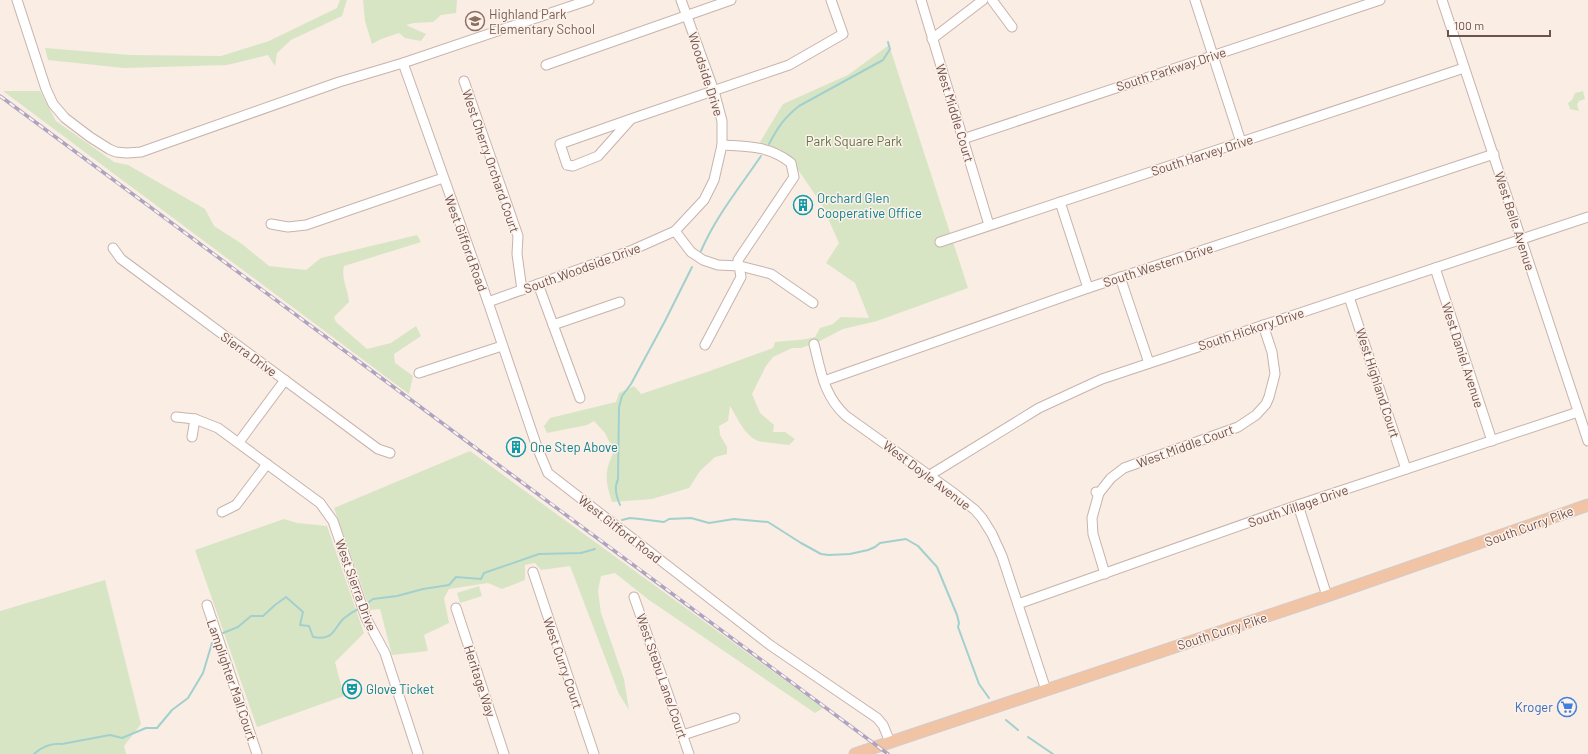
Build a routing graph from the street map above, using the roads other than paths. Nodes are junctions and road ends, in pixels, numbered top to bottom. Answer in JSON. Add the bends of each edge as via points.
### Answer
{"nodes":[{"id":1,"x":17,"y":0,"type":"edge"},
{"id":2,"x":589,"y":0,"type":"edge"},
{"id":3,"x":681,"y":0,"type":"edge"},
{"id":4,"x":731,"y":0,"type":"edge"},
{"id":5,"x":831,"y":0,"type":"edge"},
{"id":6,"x":921,"y":0,"type":"edge"},
{"id":7,"x":983,"y":0,"type":"edge"},
{"id":8,"x":992,"y":0,"type":"edge"},
{"id":9,"x":1195,"y":0,"type":"edge"},
{"id":10,"x":1380,"y":0,"type":"edge"},
{"id":11,"x":1442,"y":0,"type":"edge"},
{"id":12,"x":686,"y":16,"type":"junction"},
{"id":13,"x":1012,"y":28,"type":"dead end"},
{"id":14,"x":932,"y":39,"type":"junction"},
{"id":15,"x":1212,"y":55,"type":"junction"},
{"id":16,"x":402,"y":63,"type":"junction"},
{"id":17,"x":546,"y":65,"type":"dead end"},
{"id":18,"x":1464,"y":68,"type":"junction"},
{"id":19,"x":464,"y":81,"type":"dead end"},
{"id":20,"x":714,"y":91,"type":"junction"},
{"id":21,"x":631,"y":119,"type":"junction"},
{"id":22,"x":963,"y":139,"type":"junction"},
{"id":23,"x":1241,"y":142,"type":"junction"},
{"id":24,"x":722,"y":145,"type":"junction"},
{"id":25,"x":1494,"y":154,"type":"junction"},
{"id":26,"x":443,"y":178,"type":"junction"},
{"id":27,"x":1060,"y":202,"type":"junction"},
{"id":28,"x":1588,"y":217,"type":"edge"},
{"id":29,"x":271,"y":224,"type":"dead end"},
{"id":30,"x":989,"y":225,"type":"junction"},
{"id":31,"x":675,"y":231,"type":"junction"},
{"id":32,"x":1521,"y":240,"type":"junction"},
{"id":33,"x":940,"y":242,"type":"dead end"},
{"id":34,"x":113,"y":248,"type":"dead end"},
{"id":35,"x":740,"y":266,"type":"junction"},
{"id":36,"x":1435,"y":268,"type":"junction"},
{"id":37,"x":1120,"y":277,"type":"junction"},
{"id":38,"x":538,"y":284,"type":"junction"},
{"id":39,"x":1088,"y":288,"type":"junction"},
{"id":40,"x":522,"y":290,"type":"junction"},
{"id":41,"x":1349,"y":297,"type":"junction"},
{"id":42,"x":488,"y":302,"type":"junction"},
{"id":43,"x":620,"y":302,"type":"dead end"},
{"id":44,"x":813,"y":303,"type":"dead end"},
{"id":45,"x":553,"y":325,"type":"junction"},
{"id":46,"x":1263,"y":325,"type":"junction"},
{"id":47,"x":814,"y":344,"type":"dead end"},
{"id":48,"x":705,"y":345,"type":"dead end"},
{"id":49,"x":502,"y":346,"type":"junction"},
{"id":50,"x":1149,"y":363,"type":"junction"},
{"id":51,"x":419,"y":373,"type":"dead end"},
{"id":52,"x":285,"y":380,"type":"junction"},
{"id":53,"x":824,"y":380,"type":"junction"},
{"id":54,"x":580,"y":398,"type":"dead end"},
{"id":55,"x":1578,"y":412,"type":"junction"},
{"id":56,"x":176,"y":417,"type":"dead end"},
{"id":57,"x":195,"y":419,"type":"junction"},
{"id":58,"x":192,"y":437,"type":"dead end"},
{"id":59,"x":1492,"y":441,"type":"junction"},
{"id":60,"x":1588,"y":441,"type":"edge"},
{"id":61,"x":239,"y":442,"type":"junction"},
{"id":62,"x":390,"y":453,"type":"dead end"},
{"id":63,"x":267,"y":464,"type":"junction"},
{"id":64,"x":1406,"y":469,"type":"junction"},
{"id":65,"x":930,"y":475,"type":"junction"},
{"id":66,"x":1298,"y":505,"type":"junction"},
{"id":67,"x":1588,"y":505,"type":"edge"},
{"id":68,"x":222,"y":512,"type":"dead end"},
{"id":69,"x":533,"y":572,"type":"dead end"},
{"id":70,"x":1105,"y":574,"type":"junction"},
{"id":71,"x":1327,"y":596,"type":"junction"},
{"id":72,"x":634,"y":597,"type":"dead end"},
{"id":73,"x":1018,"y":604,"type":"junction"},
{"id":74,"x":207,"y":605,"type":"dead end"},
{"id":75,"x":456,"y":608,"type":"dead end"},
{"id":76,"x":1046,"y":690,"type":"junction"},
{"id":77,"x":735,"y":718,"type":"dead end"},
{"id":78,"x":683,"y":735,"type":"junction"},
{"id":79,"x":890,"y":742,"type":"junction"},
{"id":80,"x":257,"y":754,"type":"edge"},
{"id":81,"x":418,"y":754,"type":"edge"},
{"id":82,"x":504,"y":754,"type":"edge"},
{"id":83,"x":594,"y":754,"type":"edge"},
{"id":84,"x":689,"y":754,"type":"edge"},
{"id":85,"x":855,"y":754,"type":"edge"}],
"edges":[{"from":1,"to":16,"type":"street","via":[[46,89],[54,104],[65,118],[100,144],[127,154],[141,152],[339,82]]},
{"from":2,"to":16,"type":"street"},
{"from":3,"to":12,"type":"street","name":"Woodside Drive"},
{"from":4,"to":12,"type":"street"},
{"from":5,"to":20,"type":"street","via":[[843,34],[789,65]]},
{"from":6,"to":14,"type":"street","name":"West Middle Court"},
{"from":7,"to":14,"type":"street"},
{"from":8,"to":13,"type":"street"},
{"from":9,"to":15,"type":"street"},
{"from":10,"to":15,"type":"street","name":"South Parkway Drive"},
{"from":11,"to":18,"type":"street","name":"West Belle Avenue"},
{"from":12,"to":17,"type":"street"},
{"from":12,"to":20,"type":"street","name":"Woodside Drive"},
{"from":14,"to":22,"type":"street","name":"West Middle Court"},
{"from":15,"to":22,"type":"street","name":"South Parkway Drive"},
{"from":15,"to":23,"type":"street"},
{"from":16,"to":26,"type":"street","name":"West Gifford Road"},
{"from":18,"to":23,"type":"street","name":"South Harvey Drive"},
{"from":18,"to":25,"type":"street","name":"West Belle Avenue"},
{"from":19,"to":40,"type":"street","name":"West Cherry Orchard Court","via":[[518,236],[517,254]]},
{"from":20,"to":21,"type":"street"},
{"from":20,"to":24,"type":"street","name":"Woodside Drive","via":[[722,121]]},
{"from":21,"to":21,"type":"street","via":[[598,156],[573,166],[567,165],[560,144]]},
{"from":22,"to":30,"type":"street","name":"West Middle Court"},
{"from":23,"to":27,"type":"street","name":"South Harvey Drive"},
{"from":24,"to":31,"type":"street","name":"Woodside Drive","via":[[714,180],[704,200]]},
{"from":24,"to":35,"type":"street","via":[[756,146],[772,152],[791,163],[794,177],[738,260]]},
{"from":25,"to":32,"type":"street","name":"West Belle Avenue"},
{"from":25,"to":37,"type":"street","name":"South Western Drive"},
{"from":26,"to":29,"type":"street","via":[[306,226],[288,227]]},
{"from":26,"to":42,"type":"street","name":"West Gifford Road"},
{"from":27,"to":30,"type":"street","name":"South Harvey Drive"},
{"from":27,"to":39,"type":"street"},
{"from":28,"to":32,"type":"street","name":"South Hickory Drive"},
{"from":30,"to":33,"type":"street","name":"South Harvey Drive"},
{"from":31,"to":35,"type":"street","via":[[691,252],[703,260],[718,265]]},
{"from":31,"to":38,"type":"street","name":"South Woodside Drive","via":[[630,251]]},
{"from":32,"to":36,"type":"street","name":"South Hickory Drive"},
{"from":32,"to":55,"type":"street","name":"West Belle Avenue"},
{"from":34,"to":52,"type":"street","name":"Sierra Drive","via":[[121,259]]},
{"from":35,"to":44,"type":"street","via":[[770,274]]},
{"from":35,"to":48,"type":"street","via":[[741,277]]},
{"from":36,"to":41,"type":"street","name":"South Hickory Drive"},
{"from":36,"to":59,"type":"street","name":"West Daniel Avenue"},
{"from":37,"to":39,"type":"street","name":"South Western Drive"},
{"from":37,"to":50,"type":"street"},
{"from":38,"to":40,"type":"street","name":"South Woodside Drive"},
{"from":38,"to":45,"type":"street"},
{"from":39,"to":53,"type":"street","name":"South Western Drive"},
{"from":40,"to":42,"type":"street","name":"South Woodside Drive"},
{"from":41,"to":46,"type":"street","name":"South Hickory Drive"},
{"from":41,"to":64,"type":"street","name":"West Highland Court"},
{"from":42,"to":49,"type":"street","name":"West Gifford Road"},
{"from":43,"to":45,"type":"street"},
{"from":45,"to":54,"type":"street"},
{"from":46,"to":50,"type":"street","name":"South Hickory Drive"},
{"from":46,"to":70,"type":"street","name":"West Middle Court","via":[[1275,368],[1270,397],[1261,409],[1238,427],[1127,467],[1097,492],[1092,518],[1093,534]]},
{"from":47,"to":53,"type":"street","name":"West Doyle Avenue"},
{"from":49,"to":51,"type":"street"},
{"from":49,"to":79,"type":"street","name":"West Gifford Road","via":[[548,473],[770,645],[877,718]]},
{"from":50,"to":65,"type":"street","name":"South Hickory Drive","via":[[1102,379],[1051,402]]},
{"from":52,"to":61,"type":"street"},
{"from":52,"to":62,"type":"street","name":"Sierra Drive","via":[[378,449]]},
{"from":53,"to":65,"type":"street","name":"West Doyle Avenue","via":[[834,404],[846,416]]},
{"from":55,"to":59,"type":"street","name":"South Village Drive"},
{"from":55,"to":60,"type":"street","name":"West Belle Avenue"},
{"from":56,"to":57,"type":"street","name":"West Sierra Drive"},
{"from":57,"to":58,"type":"street"},
{"from":57,"to":61,"type":"street","name":"West Sierra Drive","via":[[218,428]]},
{"from":59,"to":64,"type":"street","name":"South Village Drive"},
{"from":61,"to":63,"type":"street","name":"West Sierra Drive"},
{"from":63,"to":68,"type":"street","via":[[236,505]]},
{"from":63,"to":81,"type":"street","name":"West Sierra Drive","via":[[320,503],[333,521],[370,628],[385,653]]},
{"from":64,"to":66,"type":"street","name":"South Village Drive"},
{"from":65,"to":73,"type":"street","name":"West Doyle Avenue","via":[[975,510],[988,526]]},
{"from":66,"to":70,"type":"street","name":"South Village Drive"},
{"from":66,"to":71,"type":"street"},
{"from":67,"to":71,"type":"main road","name":"South Curry Pike"},
{"from":69,"to":83,"type":"street","name":"West Curry Court"},
{"from":70,"to":73,"type":"street","name":"South Village Drive"},
{"from":71,"to":76,"type":"main road","name":"South Curry Pike"},
{"from":72,"to":78,"type":"street","name":"West Stebu Lane/Court"},
{"from":73,"to":76,"type":"street","name":"West Doyle Avenue"},
{"from":74,"to":80,"type":"street","name":"Lamplighter Mall Court"},
{"from":75,"to":82,"type":"street","name":"Heritage Way"},
{"from":76,"to":79,"type":"main road","name":"South Curry Pike"},
{"from":77,"to":78,"type":"street"},
{"from":78,"to":84,"type":"street","name":"West Stebu Lane/Court"},
{"from":79,"to":85,"type":"main road","name":"South Curry Pike"}]}
